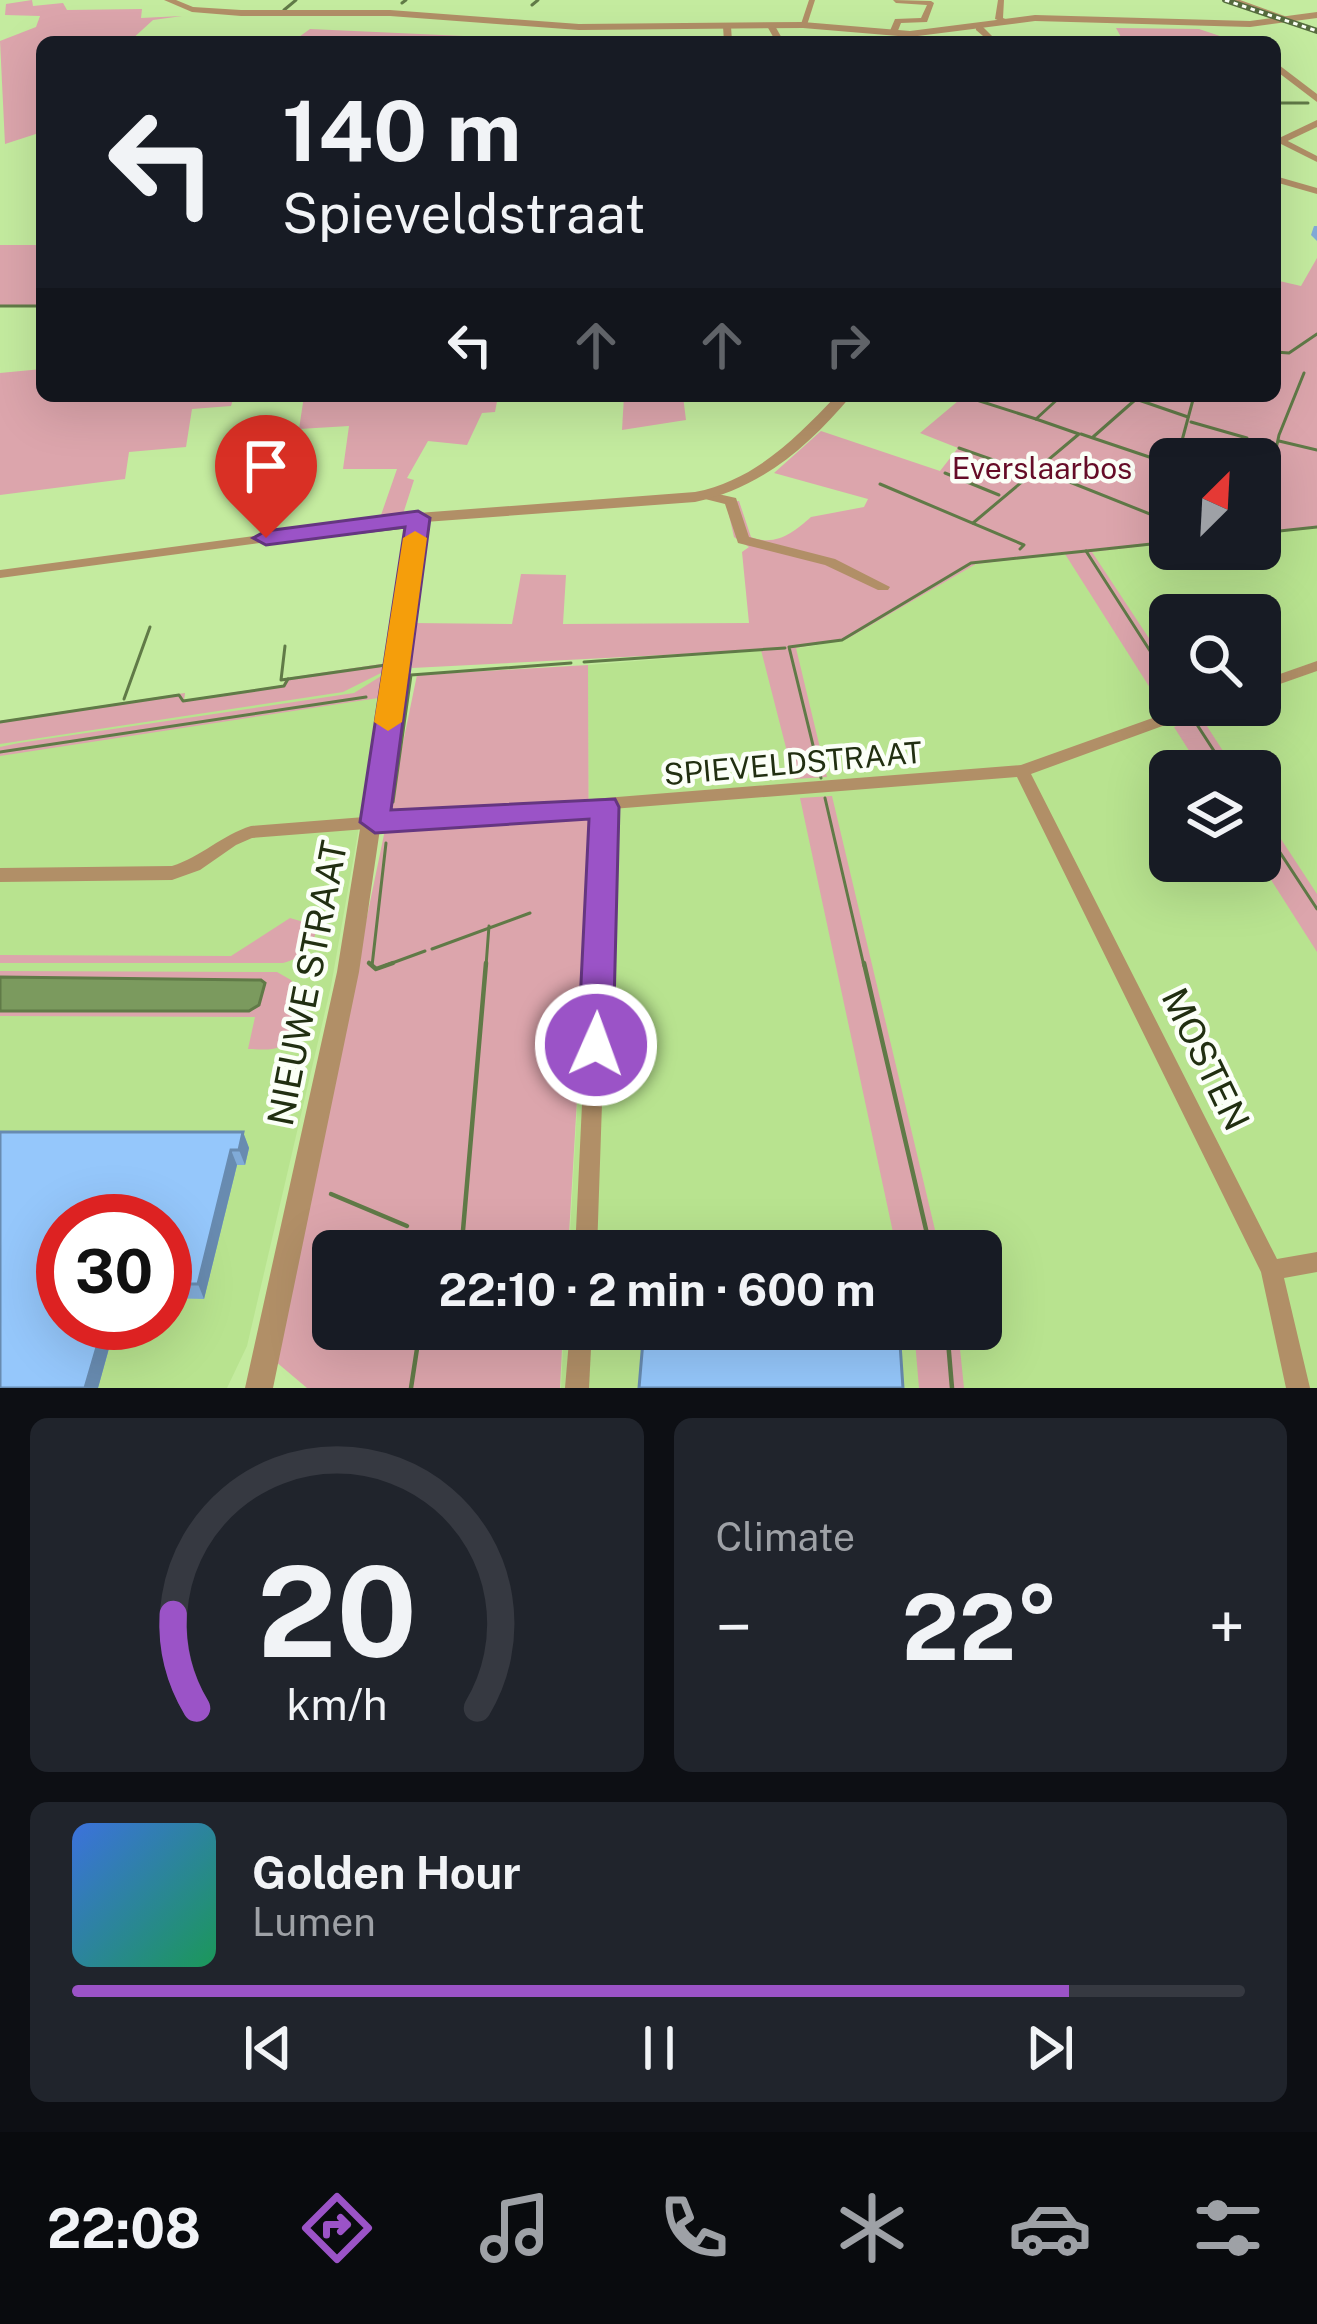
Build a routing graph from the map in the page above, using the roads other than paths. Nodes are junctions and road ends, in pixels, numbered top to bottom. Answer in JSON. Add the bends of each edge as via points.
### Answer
{"nodes":[{"id":1,"x":168,"y":0,"type":"edge"},
{"id":2,"x":812,"y":0,"type":"edge"},
{"id":3,"x":1000,"y":0,"type":"edge"},
{"id":4,"x":1233,"y":0,"type":"edge"},
{"id":5,"x":896,"y":2,"type":"edge"},
{"id":6,"x":931,"y":3,"type":"junction"},
{"id":7,"x":946,"y":4,"type":"dead end"},
{"id":8,"x":1317,"y":15,"type":"edge"},
{"id":9,"x":1286,"y":18,"type":"junction"},
{"id":10,"x":1005,"y":22,"type":"junction"},
{"id":11,"x":1250,"y":24,"type":"junction"},
{"id":12,"x":727,"y":26,"type":"junction"},
{"id":13,"x":771,"y":26,"type":"junction"},
{"id":14,"x":803,"y":26,"type":"junction"},
{"id":15,"x":979,"y":28,"type":"junction"},
{"id":16,"x":893,"y":33,"type":"junction"},
{"id":17,"x":728,"y":36,"type":"edge"},
{"id":18,"x":777,"y":36,"type":"edge"},
{"id":19,"x":988,"y":36,"type":"edge"},
{"id":20,"x":1255,"y":36,"type":"edge"},
{"id":21,"x":1281,"y":69,"type":"edge"},
{"id":22,"x":1317,"y":99,"type":"edge"},
{"id":23,"x":1317,"y":123,"type":"edge"},
{"id":24,"x":1281,"y":141,"type":"edge"},
{"id":25,"x":1281,"y":143,"type":"edge"},
{"id":26,"x":1317,"y":159,"type":"edge"},
{"id":27,"x":1281,"y":181,"type":"edge"},
{"id":28,"x":1317,"y":191,"type":"edge"},
{"id":29,"x":838,"y":402,"type":"edge"},
{"id":30,"x":731,"y":495,"type":"junction"},
{"id":31,"x":418,"y":518,"type":"junction"},
{"id":32,"x":0,"y":574,"type":"edge"},
{"id":33,"x":883,"y":587,"type":"dead end"},
{"id":34,"x":1317,"y":666,"type":"edge"},
{"id":35,"x":1281,"y":679,"type":"edge"},
{"id":36,"x":1149,"y":725,"type":"edge"},
{"id":37,"x":1022,"y":771,"type":"junction"},
{"id":38,"x":604,"y":807,"type":"junction"},
{"id":39,"x":375,"y":822,"type":"junction"},
{"id":40,"x":0,"y":875,"type":"edge"},
{"id":41,"x":587,"y":1230,"type":"edge"},
{"id":42,"x":1317,"y":1262,"type":"edge"},
{"id":43,"x":1271,"y":1270,"type":"junction"},
{"id":44,"x":580,"y":1350,"type":"edge"},
{"id":45,"x":259,"y":1388,"type":"edge"},
{"id":46,"x":577,"y":1388,"type":"edge"},
{"id":47,"x":1298,"y":1388,"type":"edge"}],
"edges":[{"from":1,"to":12,"type":"street","via":[[241,14]]},
{"from":2,"to":14,"type":"street"},
{"from":3,"to":10,"type":"street"},
{"from":4,"to":9,"type":"street"},
{"from":5,"to":6,"type":"street"},
{"from":6,"to":7,"type":"street"},
{"from":6,"to":16,"type":"street","via":[[924,20],[898,21]]},
{"from":8,"to":9,"type":"street"},
{"from":9,"to":11,"type":"street"},
{"from":10,"to":11,"type":"street"},
{"from":10,"to":15,"type":"street"},
{"from":11,"to":20,"type":"street"},
{"from":12,"to":13,"type":"street"},
{"from":12,"to":17,"type":"street"},
{"from":13,"to":14,"type":"street"},
{"from":13,"to":18,"type":"street"},
{"from":14,"to":16,"type":"street"},
{"from":15,"to":16,"type":"street"},
{"from":15,"to":19,"type":"street"},
{"from":21,"to":22,"type":"street"},
{"from":23,"to":24,"type":"street"},
{"from":25,"to":26,"type":"street"},
{"from":27,"to":28,"type":"street"},
{"from":29,"to":30,"type":"street"},
{"from":30,"to":31,"type":"street"},
{"from":30,"to":33,"type":"street","via":[[743,540],[830,562]]},
{"from":31,"to":32,"type":"street"},
{"from":31,"to":39,"type":"street","name":"NIEUWE STRAAT"},
{"from":34,"to":35,"type":"street"},
{"from":36,"to":37,"type":"street","name":"SPIEVELDSTRAAT"},
{"from":37,"to":38,"type":"street","name":"SPIEVELDSTRAAT"},
{"from":37,"to":43,"type":"street","name":"MOSTEN"},
{"from":38,"to":39,"type":"street","name":"SPIEVELDSTRAAT"},
{"from":38,"to":41,"type":"street"},
{"from":39,"to":40,"type":"street","name":"SPIEVELDSTRAAT","via":[[251,832],[194,869],[172,873]]},
{"from":39,"to":45,"type":"street","name":"NIEUWE STRAAT"},
{"from":42,"to":43,"type":"street"},
{"from":43,"to":47,"type":"street","name":"MOSTEN"},
{"from":44,"to":46,"type":"street"}]}
